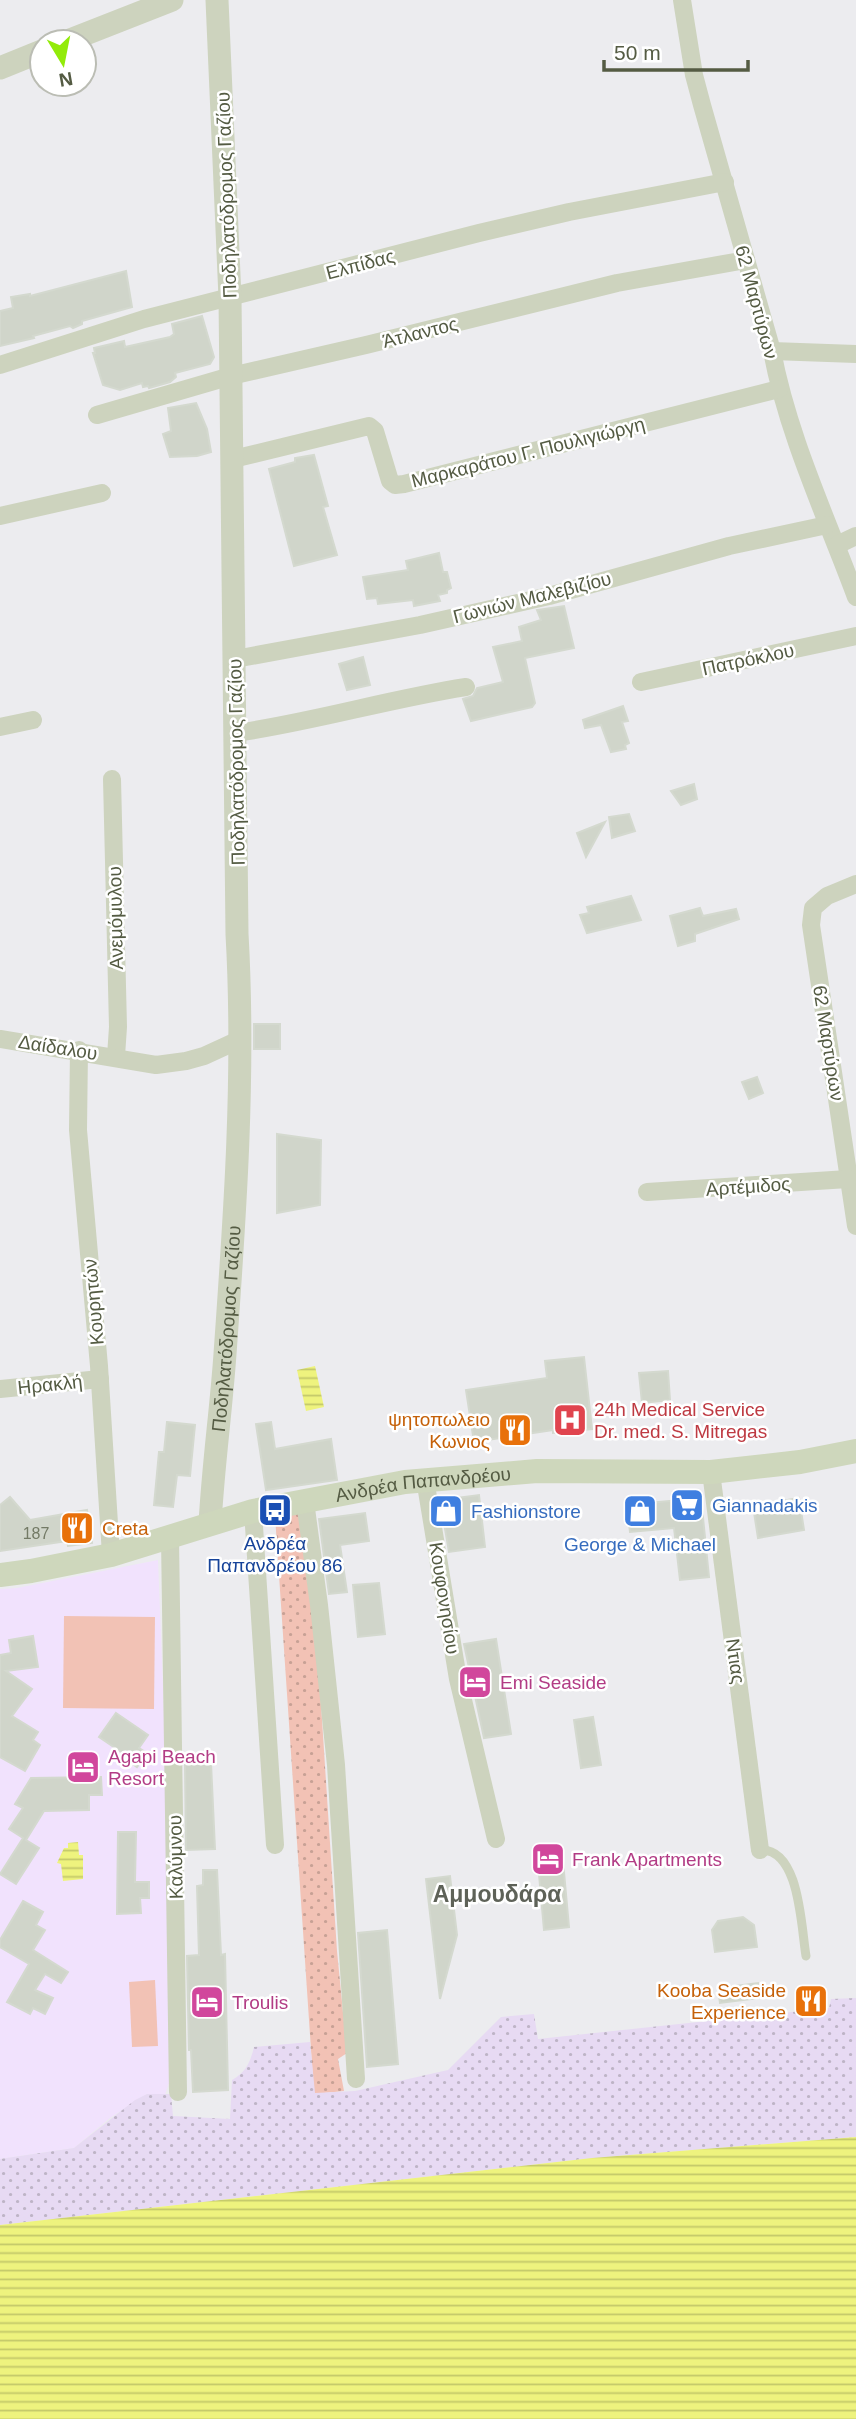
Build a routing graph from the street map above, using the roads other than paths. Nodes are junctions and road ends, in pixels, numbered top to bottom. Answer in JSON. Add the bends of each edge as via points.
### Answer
{"nodes":[{"id":1,"x":172,"y":0,"type":"edge"},
{"id":2,"x":217,"y":0,"type":"edge"},
{"id":3,"x":682,"y":0,"type":"edge"},
{"id":4,"x":98,"y":29,"type":"edge"},
{"id":5,"x":28,"y":57,"type":"edge"},
{"id":6,"x":0,"y":68,"type":"edge"},
{"id":7,"x":725,"y":183,"type":"junction"},
{"id":8,"x":746,"y":260,"type":"junction"},
{"id":9,"x":230,"y":298,"type":"junction"},
{"id":10,"x":772,"y":351,"type":"junction"},
{"id":11,"x":856,"y":354,"type":"edge"},
{"id":12,"x":0,"y":365,"type":"edge"},
{"id":13,"x":231,"y":376,"type":"junction"},
{"id":14,"x":779,"y":389,"type":"junction"},
{"id":15,"x":97,"y":415,"type":"dead end"},
{"id":16,"x":233,"y":459,"type":"junction"},
{"id":17,"x":102,"y":493,"type":"dead end"},
{"id":18,"x":0,"y":516,"type":"edge"},
{"id":19,"x":827,"y":525,"type":"junction"},
{"id":20,"x":856,"y":536,"type":"edge"},
{"id":21,"x":836,"y":545,"type":"junction"},
{"id":22,"x":856,"y":597,"type":"edge"},
{"id":23,"x":856,"y":636,"type":"edge"},
{"id":24,"x":235,"y":659,"type":"junction"},
{"id":25,"x":641,"y":682,"type":"dead end"},
{"id":26,"x":466,"y":687,"type":"dead end"},
{"id":27,"x":33,"y":720,"type":"dead end"},
{"id":28,"x":0,"y":727,"type":"edge"},
{"id":29,"x":236,"y":733,"type":"junction"},
{"id":30,"x":112,"y":779,"type":"dead end"},
{"id":31,"x":856,"y":884,"type":"edge"},
{"id":32,"x":0,"y":1039,"type":"edge"},
{"id":33,"x":241,"y":1039,"type":"junction"},
{"id":34,"x":79,"y":1050,"type":"junction"},
{"id":35,"x":116,"y":1056,"type":"junction"},
{"id":36,"x":848,"y":1179,"type":"junction"},
{"id":37,"x":647,"y":1192,"type":"dead end"},
{"id":38,"x":856,"y":1226,"type":"edge"},
{"id":39,"x":100,"y":1379,"type":"junction"},
{"id":40,"x":0,"y":1389,"type":"edge"},
{"id":41,"x":856,"y":1451,"type":"edge"},
{"id":42,"x":711,"y":1472,"type":"junction"},
{"id":43,"x":425,"y":1479,"type":"junction"},
{"id":44,"x":305,"y":1501,"type":"junction"},
{"id":45,"x":253,"y":1511,"type":"junction"},
{"id":46,"x":210,"y":1524,"type":"junction"},
{"id":47,"x":170,"y":1538,"type":"junction"},
{"id":48,"x":111,"y":1555,"type":"junction"},
{"id":49,"x":0,"y":1575,"type":"edge"},
{"id":50,"x":496,"y":1839,"type":"dead end"},
{"id":51,"x":275,"y":1845,"type":"dead end"},
{"id":52,"x":761,"y":1850,"type":"joint"},
{"id":53,"x":806,"y":1956,"type":"dead end"},
{"id":54,"x":356,"y":2079,"type":"dead end"},
{"id":55,"x":178,"y":2092,"type":"dead end"}],
"edges":[{"from":1,"to":4,"type":"street"},
{"from":2,"to":9,"type":"street","name":"Ποδηλατόδρομος Γαζίου"},
{"from":3,"to":7,"type":"street","name":"62 Μαρτύρων","via":[[694,75]]},
{"from":5,"to":6,"type":"street"},
{"from":7,"to":8,"type":"street","name":"62 Μαρτύρων"},
{"from":7,"to":9,"type":"street","name":"Ελπίδας","via":[[569,212]]},
{"from":8,"to":10,"type":"street","name":"62 Μαρτύρων"},
{"from":8,"to":13,"type":"street","name":"Άτλαντος","via":[[617,283]]},
{"from":9,"to":12,"type":"street","name":"Ελπίδας","via":[[144,319]]},
{"from":9,"to":13,"type":"street","name":"Ποδηλατόδρομος Γαζίου"},
{"from":10,"to":11,"type":"street"},
{"from":10,"to":14,"type":"street","name":"62 Μαρτύρων"},
{"from":13,"to":15,"type":"street","name":"Άτλαντος"},
{"from":13,"to":16,"type":"street","name":"Ποδηλατόδρομος Γαζίου"},
{"from":14,"to":16,"type":"street","name":"Μαρκαράτου Γ. Πουλιγιώργη","via":[[404,484],[390,481],[369,426]]},
{"from":14,"to":19,"type":"street","name":"62 Μαρτύρων"},
{"from":16,"to":24,"type":"street","name":"Ποδηλατόδρομος Γαζίου"},
{"from":17,"to":18,"type":"street"},
{"from":19,"to":21,"type":"street","name":"62 Μαρτύρων"},
{"from":19,"to":24,"type":"street","name":"Γωνιών Μαλεβιζίου","via":[[729,546],[549,596]]},
{"from":20,"to":21,"type":"street"},
{"from":21,"to":22,"type":"street","name":"62 Μαρτύρων"},
{"from":23,"to":25,"type":"street","name":"Πατρόκλου"},
{"from":24,"to":29,"type":"street","name":"Ποδηλατόδρομος Γαζίου"},
{"from":26,"to":29,"type":"street"},
{"from":27,"to":28,"type":"street"},
{"from":29,"to":33,"type":"street","name":"Ποδηλατόδρομος Γαζίου"},
{"from":30,"to":35,"type":"street","name":"Ανεμόμυλου"},
{"from":31,"to":36,"type":"street","name":"62 Μαρτύρων","via":[[827,896],[813,908],[811,925]]},
{"from":32,"to":34,"type":"street","name":"Δαίδαλου"},
{"from":33,"to":35,"type":"street","name":"Δαίδαλου","via":[[204,1056],[170,1064]]},
{"from":33,"to":46,"type":"street","name":"Ποδηλατόδρομος Γαζίου","via":[[225,1357]]},
{"from":34,"to":35,"type":"street","name":"Δαίδαλου"},
{"from":34,"to":39,"type":"street","name":"Κουρητών","via":[[78,1130]]},
{"from":36,"to":37,"type":"street","name":"Αρτέμιδος"},
{"from":36,"to":38,"type":"street","name":"62 Μαρτύρων"},
{"from":39,"to":40,"type":"street","name":"Ηρακλή"},
{"from":39,"to":48,"type":"street","name":"Κουρητών"},
{"from":41,"to":42,"type":"main road","name":"Ανδρέα Παπανδρέου"},
{"from":42,"to":43,"type":"main road","name":"Ανδρέα Παπανδρέου","via":[[562,1470]]},
{"from":42,"to":52,"type":"street","name":"Ντιας"},
{"from":43,"to":44,"type":"main road","name":"Ανδρέα Παπανδρέου"},
{"from":43,"to":50,"type":"street","name":"Κουφονησίου","via":[[458,1679]]},
{"from":44,"to":45,"type":"main road","name":"Ανδρέα Παπανδρέου"},
{"from":44,"to":54,"type":"street","via":[[336,1765]]},
{"from":45,"to":46,"type":"main road","name":"Ανδρέα Παπανδρέου"},
{"from":45,"to":51,"type":"street"},
{"from":46,"to":47,"type":"main road","name":"Ανδρέα Παπανδρέου"},
{"from":47,"to":48,"type":"main road","name":"Ανδρέα Παπανδρέου"},
{"from":47,"to":55,"type":"street","name":"Καλύμνου"},
{"from":48,"to":49,"type":"main road","name":"Ανδρέα Παπανδρέου"},
{"from":52,"to":53,"type":"lane","via":[[780,1855],[790,1870]]}]}
